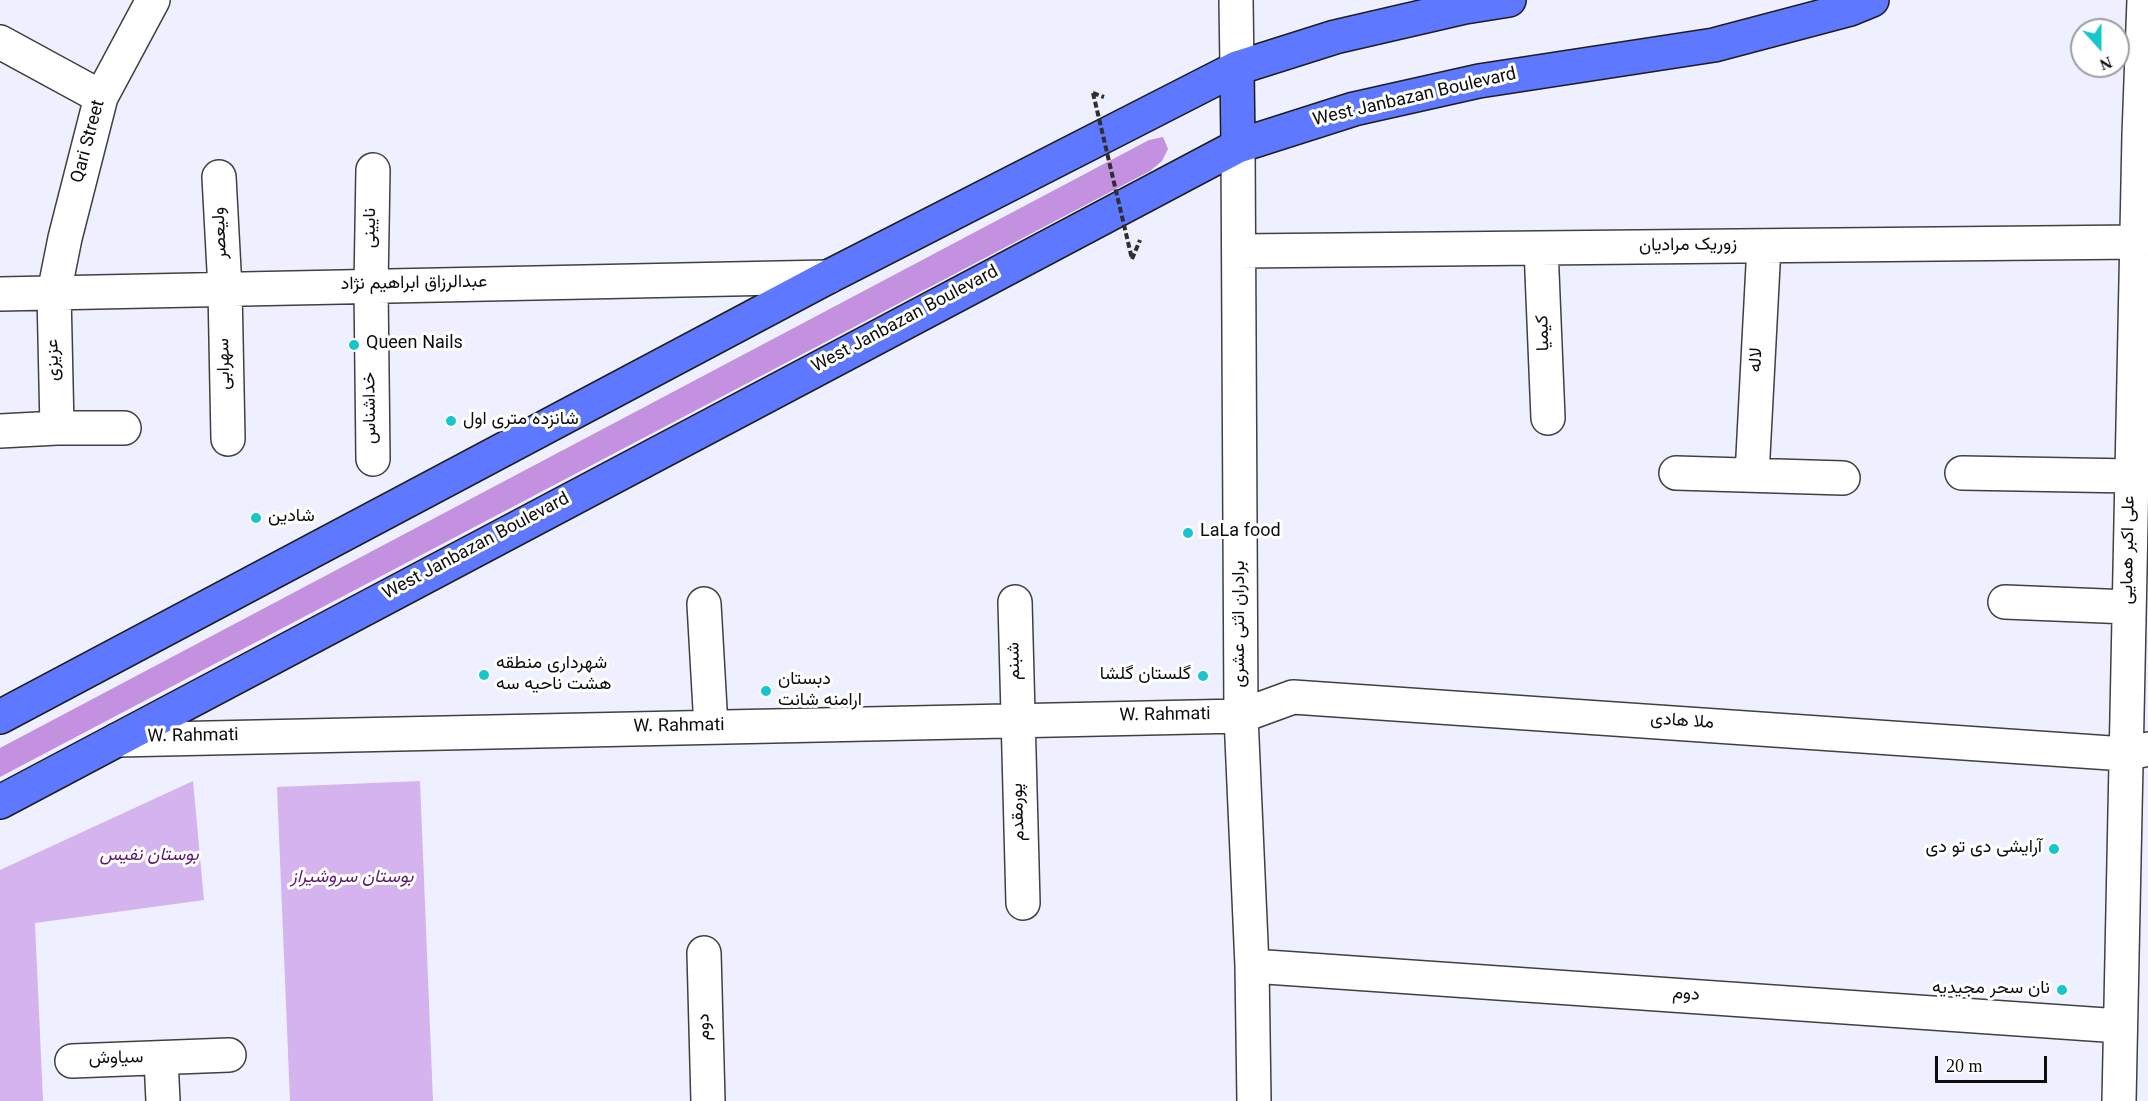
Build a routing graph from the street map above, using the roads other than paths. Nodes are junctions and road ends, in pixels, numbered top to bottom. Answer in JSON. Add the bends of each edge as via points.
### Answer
{"nodes":[{"id":1,"x":153,"y":0,"type":"edge"},
{"id":2,"x":1236,"y":0,"type":"edge"},
{"id":3,"x":1509,"y":0,"type":"edge"},
{"id":4,"x":1872,"y":0,"type":"edge"},
{"id":5,"x":2144,"y":0,"type":"edge"},
{"id":6,"x":0,"y":42,"type":"edge"},
{"id":7,"x":1237,"y":68,"type":"junction"},
{"id":8,"x":101,"y":97,"type":"junction"},
{"id":9,"x":2144,"y":135,"type":"edge"},
{"id":10,"x":1238,"y":146,"type":"junction"},
{"id":11,"x":373,"y":170,"type":"dead end"},
{"id":12,"x":219,"y":177,"type":"dead end"},
{"id":13,"x":2137,"y":242,"type":"junction"},
{"id":14,"x":1764,"y":246,"type":"junction"},
{"id":15,"x":1541,"y":248,"type":"junction"},
{"id":16,"x":1240,"y":251,"type":"junction"},
{"id":17,"x":828,"y":277,"type":"junction"},
{"id":18,"x":371,"y":286,"type":"junction"},
{"id":19,"x":225,"y":289,"type":"junction"},
{"id":20,"x":54,"y":293,"type":"junction"},
{"id":21,"x":0,"y":294,"type":"edge"},
{"id":22,"x":2141,"y":353,"type":"edge"},
{"id":23,"x":1548,"y":418,"type":"dead end"},
{"id":24,"x":57,"y":428,"type":"junction"},
{"id":25,"x":124,"y":428,"type":"dead end"},
{"id":26,"x":0,"y":431,"type":"edge"},
{"id":27,"x":228,"y":439,"type":"dead end"},
{"id":28,"x":373,"y":459,"type":"dead end"},
{"id":29,"x":1676,"y":473,"type":"dead end"},
{"id":30,"x":1962,"y":473,"type":"dead end"},
{"id":31,"x":1752,"y":475,"type":"junction"},
{"id":32,"x":2132,"y":476,"type":"junction"},
{"id":33,"x":1844,"y":478,"type":"dead end"},
{"id":34,"x":1015,"y":602,"type":"dead end"},
{"id":35,"x":2006,"y":602,"type":"dead end"},
{"id":36,"x":704,"y":604,"type":"dead end"},
{"id":37,"x":2129,"y":607,"type":"junction"},
{"id":38,"x":1241,"y":716,"type":"junction"},
{"id":39,"x":0,"y":717,"type":"edge"},
{"id":40,"x":1017,"y":720,"type":"junction"},
{"id":41,"x":711,"y":727,"type":"junction"},
{"id":42,"x":117,"y":740,"type":"junction"},
{"id":43,"x":2137,"y":752,"type":"edge"},
{"id":44,"x":0,"y":802,"type":"edge"},
{"id":45,"x":1023,"y":903,"type":"dead end"},
{"id":46,"x":704,"y":954,"type":"dead end"},
{"id":47,"x":1252,"y":966,"type":"junction"},
{"id":48,"x":2120,"y":1026,"type":"junction"},
{"id":49,"x":229,"y":1055,"type":"dead end"},
{"id":50,"x":161,"y":1059,"type":"junction"},
{"id":51,"x":72,"y":1061,"type":"dead end"},
{"id":52,"x":163,"y":1101,"type":"edge"},
{"id":53,"x":708,"y":1101,"type":"edge"},
{"id":54,"x":1254,"y":1101,"type":"edge"},
{"id":55,"x":2119,"y":1101,"type":"edge"}],
"edges":[{"from":1,"to":8,"type":"street","name":"Qari Street"},
{"from":2,"to":7,"type":"street"},
{"from":3,"to":7,"type":"main road","via":[[1335,36]]},
{"from":4,"to":10,"type":"main road","name":"West Janbazan Boulevard","via":[[1714,45],[1479,81],[1400,99]]},
{"from":5,"to":9,"type":"street","name":"علی اکبر همایی"},
{"from":6,"to":8,"type":"street"},
{"from":7,"to":10,"type":"main road"},
{"from":7,"to":17,"type":"main road"},
{"from":8,"to":20,"type":"street","name":"Qari Street"},
{"from":9,"to":13,"type":"street","name":"علی اکبر همایی"},
{"from":10,"to":16,"type":"street","name":"برادران اثنی عشری"},
{"from":10,"to":42,"type":"main road","name":"West Janbazan Boulevard"},
{"from":11,"to":18,"type":"street","name":"نایینی"},
{"from":12,"to":19,"type":"street","name":"ولیعصر"},
{"from":13,"to":14,"type":"street","name":"زوریک مرادیان"},
{"from":13,"to":22,"type":"street","name":"علی اکبر همایی"},
{"from":14,"to":15,"type":"street","name":"زوریک مرادیان"},
{"from":14,"to":31,"type":"street","name":"لاله"},
{"from":15,"to":16,"type":"street","name":"زوریک مرادیان"},
{"from":15,"to":23,"type":"street","name":"کیمیا"},
{"from":16,"to":38,"type":"street","name":"برادران اثنی عشری"},
{"from":17,"to":18,"type":"street","name":"عبدالرزاق ابراهیم نژاد"},
{"from":17,"to":39,"type":"main road"},
{"from":18,"to":19,"type":"street","name":"عبدالرزاق ابراهیم نژاد"},
{"from":18,"to":28,"type":"street","name":"خداشناس"},
{"from":19,"to":20,"type":"street","name":"عبدالرزاق ابراهیم نژاد"},
{"from":19,"to":27,"type":"street","name":"سهرابی"},
{"from":20,"to":21,"type":"street","name":"عبدالرزاق ابراهیم نژاد"},
{"from":20,"to":24,"type":"street","name":"عزیزی"},
{"from":22,"to":32,"type":"street","name":"علی اکبر همایی"},
{"from":24,"to":25,"type":"street"},
{"from":24,"to":26,"type":"street"},
{"from":29,"to":31,"type":"street"},
{"from":30,"to":32,"type":"street"},
{"from":31,"to":33,"type":"street"},
{"from":32,"to":37,"type":"street","name":"علی اکبر همایی"},
{"from":34,"to":40,"type":"street","name":"شبنم"},
{"from":35,"to":37,"type":"street"},
{"from":36,"to":41,"type":"street"},
{"from":37,"to":43,"type":"street","name":"علی اکبر همایی"},
{"from":38,"to":40,"type":"street","name":"W. Rahmati"},
{"from":38,"to":43,"type":"street","name":"ملا هادی","via":[[1293,697]]},
{"from":38,"to":47,"type":"street","name":"برادران اثنی عشری"},
{"from":40,"to":41,"type":"street","name":"W. Rahmati"},
{"from":40,"to":45,"type":"street","name":"پورمقدم"},
{"from":41,"to":42,"type":"street","name":"W. Rahmati"},
{"from":42,"to":44,"type":"main road","name":"West Janbazan Boulevard"},
{"from":43,"to":48,"type":"street","name":"علی اکبر همایی"},
{"from":46,"to":53,"type":"street","name":"دوم"},
{"from":47,"to":48,"type":"street","name":"دوم"},
{"from":47,"to":54,"type":"street","name":"برادران اثنی عشری"},
{"from":48,"to":55,"type":"street","name":"علی اکبر همایی"},
{"from":49,"to":50,"type":"street","name":"سیاوش"},
{"from":50,"to":51,"type":"street","name":"سیاوش"},
{"from":50,"to":52,"type":"street","name":"سیاوش"}]}
